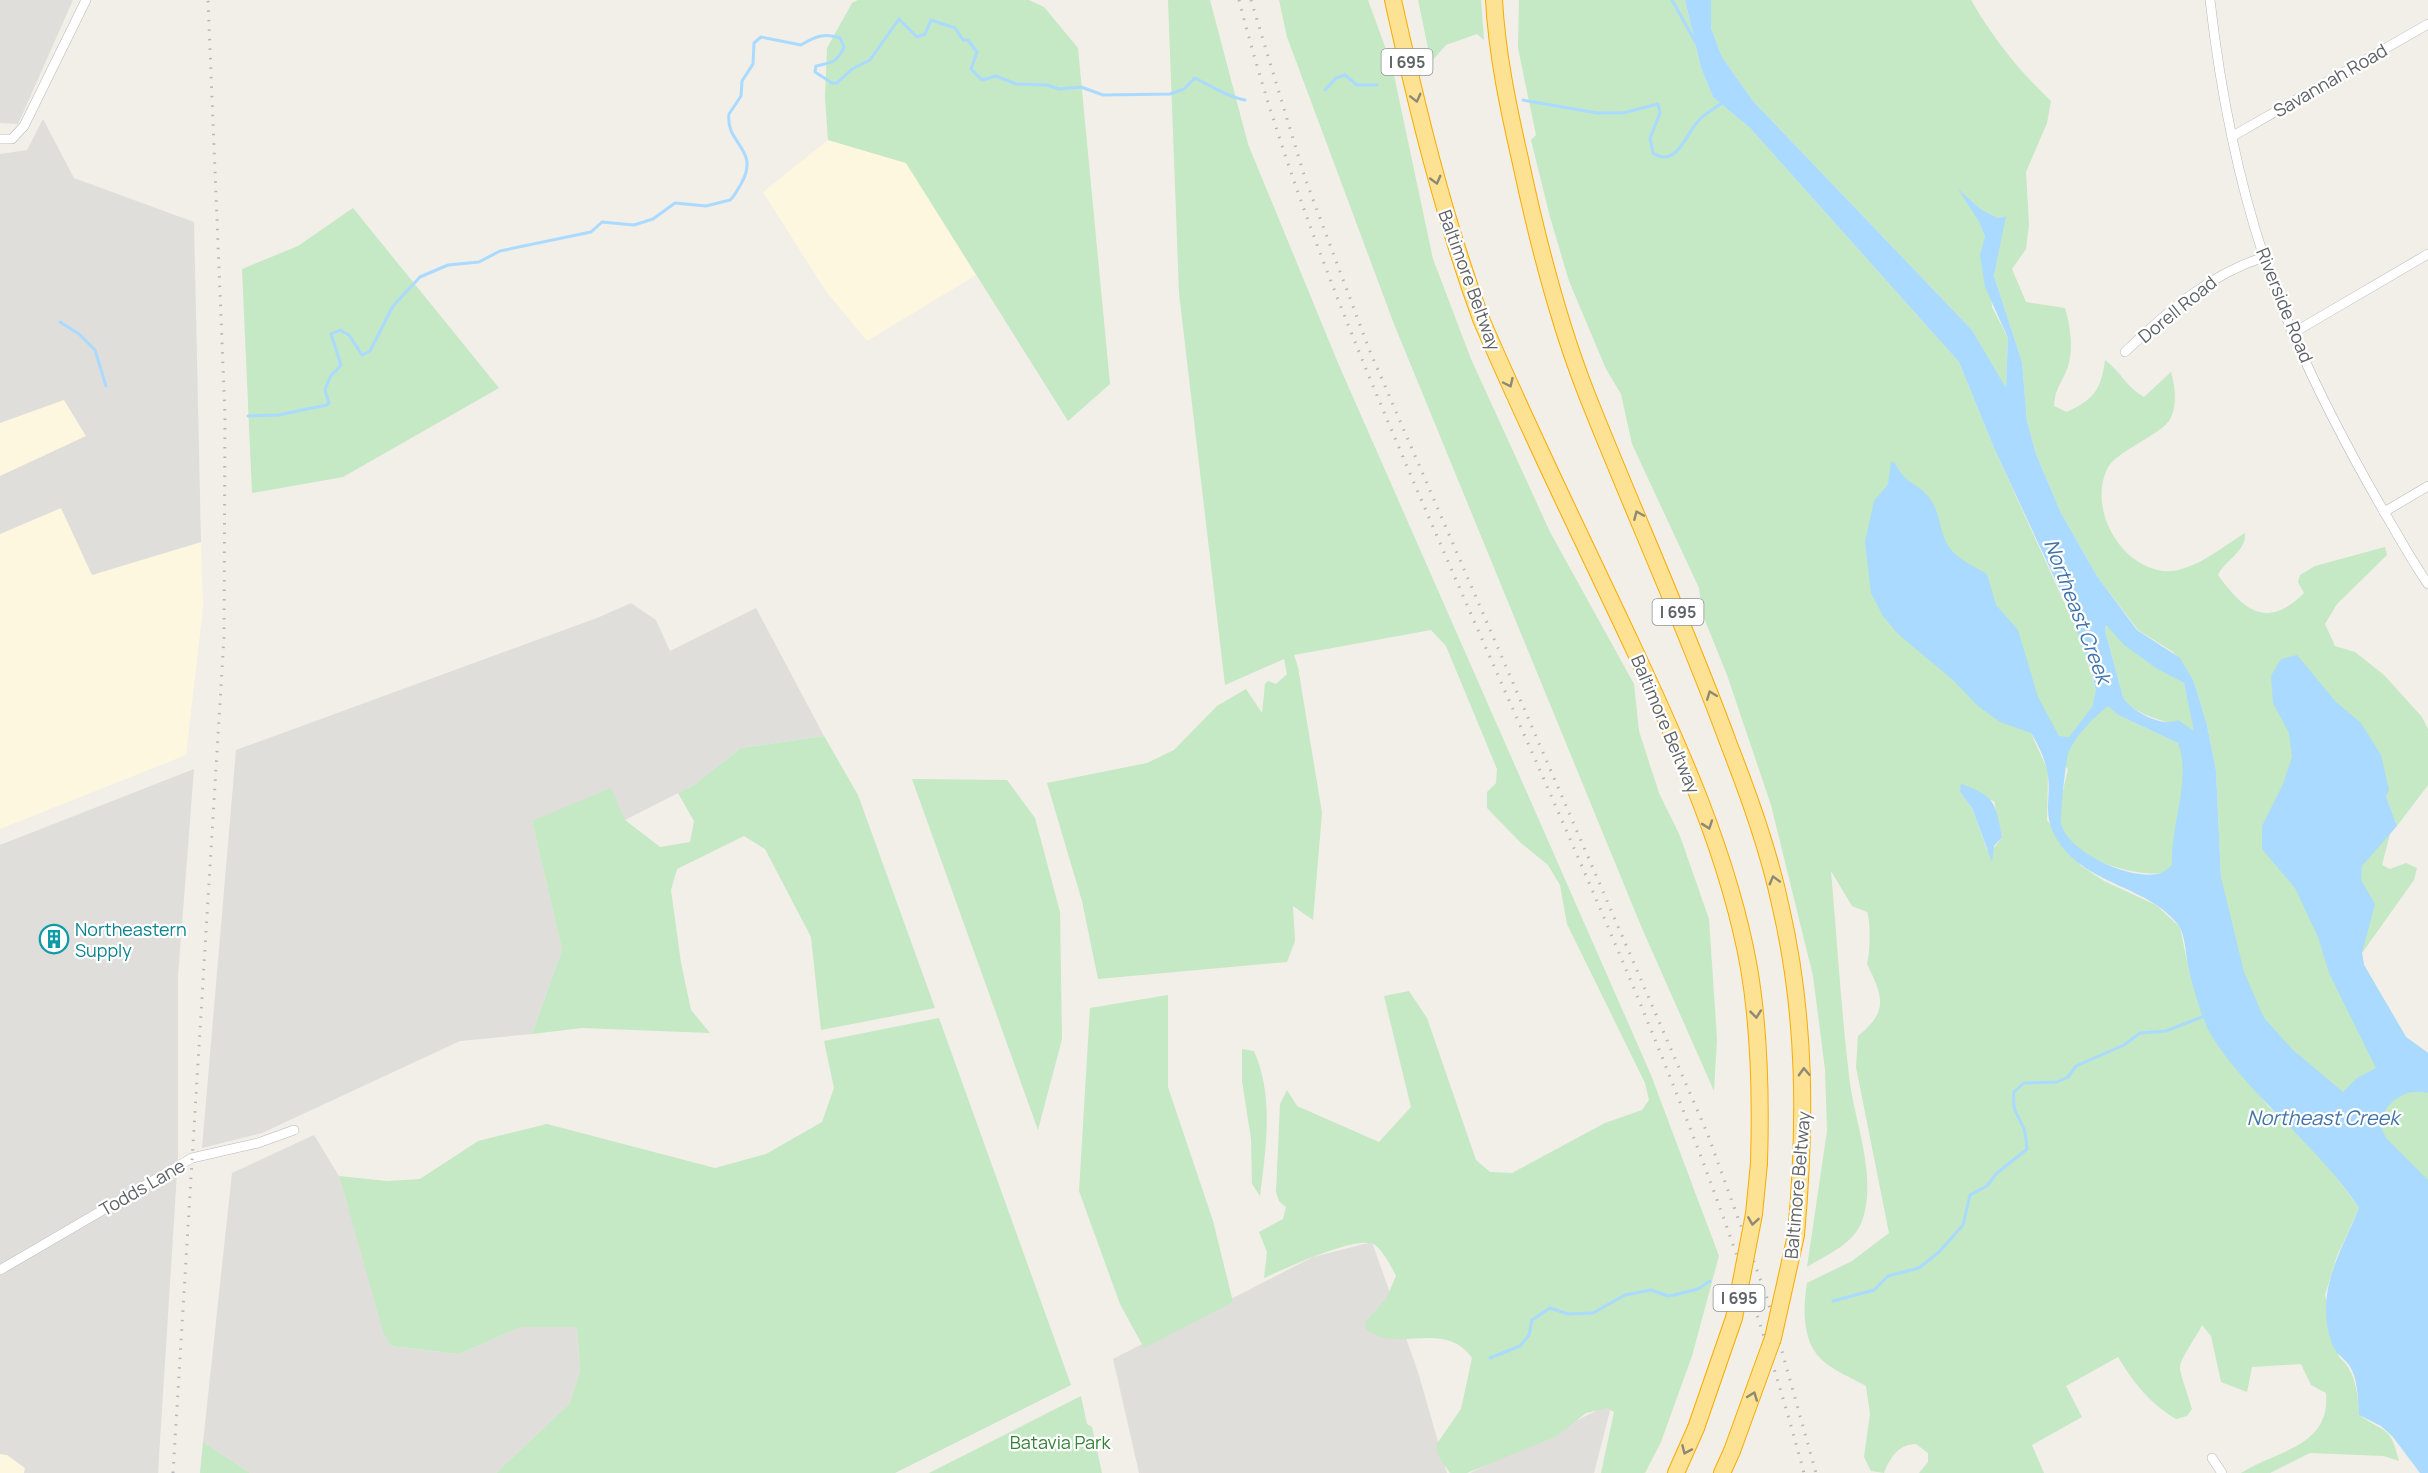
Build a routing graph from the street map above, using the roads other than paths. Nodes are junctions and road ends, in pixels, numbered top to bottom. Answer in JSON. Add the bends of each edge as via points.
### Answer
{"nodes":[{"id":1,"x":86,"y":0,"type":"edge"},
{"id":2,"x":1393,"y":0,"type":"edge"},
{"id":3,"x":1494,"y":0,"type":"edge"},
{"id":4,"x":2210,"y":0,"type":"edge"},
{"id":5,"x":2428,"y":24,"type":"edge"},
{"id":6,"x":2233,"y":136,"type":"junction"},
{"id":7,"x":0,"y":139,"type":"edge"},
{"id":8,"x":2428,"y":254,"type":"edge"},
{"id":9,"x":2264,"y":257,"type":"junction"},
{"id":10,"x":2293,"y":333,"type":"junction"},
{"id":11,"x":2125,"y":352,"type":"dead end"},
{"id":12,"x":2428,"y":486,"type":"edge"},
{"id":13,"x":2384,"y":512,"type":"junction"},
{"id":14,"x":2428,"y":584,"type":"edge"},
{"id":15,"x":294,"y":1130,"type":"dead end"},
{"id":16,"x":0,"y":1270,"type":"edge"},
{"id":17,"x":2211,"y":1458,"type":"dead end"},
{"id":18,"x":1676,"y":1473,"type":"edge"},
{"id":19,"x":1722,"y":1473,"type":"edge"},
{"id":20,"x":2222,"y":1473,"type":"edge"}],
"edges":[{"from":1,"to":7,"type":"street","via":[[24,126],[12,139]]},
{"from":2,"to":18,"type":"highway","name":"Baltimore Beltway","number":"I 695","one_way":true,"bridge":true,"via":[[1436,180],[1481,319],[1663,712],[1718,854],[1737,915],[1756,1012],[1760,1066],[1754,1214],[1734,1318]]},
{"from":19,"to":3,"type":"highway","name":"Baltimore Beltway","number":"I 695","one_way":true,"bridge":true,"via":[[1773,1338],[1796,1235],[1804,1128],[1801,1018],[1781,906],[1763,839],[1711,696],[1567,339],[1539,242],[1508,104]]},
{"from":4,"to":6,"type":"street","name":"Riverside Road"},
{"from":5,"to":6,"type":"street","name":"Savannah Road"},
{"from":6,"to":9,"type":"street","name":"Riverside Road"},
{"from":8,"to":10,"type":"street"},
{"from":9,"to":10,"type":"street","name":"Riverside Road"},
{"from":9,"to":11,"type":"street","name":"Dorell Road","via":[[2222,273],[2201,286]]},
{"from":10,"to":13,"type":"street","name":"Riverside Road","via":[[2335,426]]},
{"from":12,"to":13,"type":"street"},
{"from":13,"to":14,"type":"street","name":"Riverside Road"},
{"from":15,"to":16,"type":"street","name":"Todds Lane","via":[[258,1143],[192,1158]]},
{"from":17,"to":20,"type":"street"}]}
